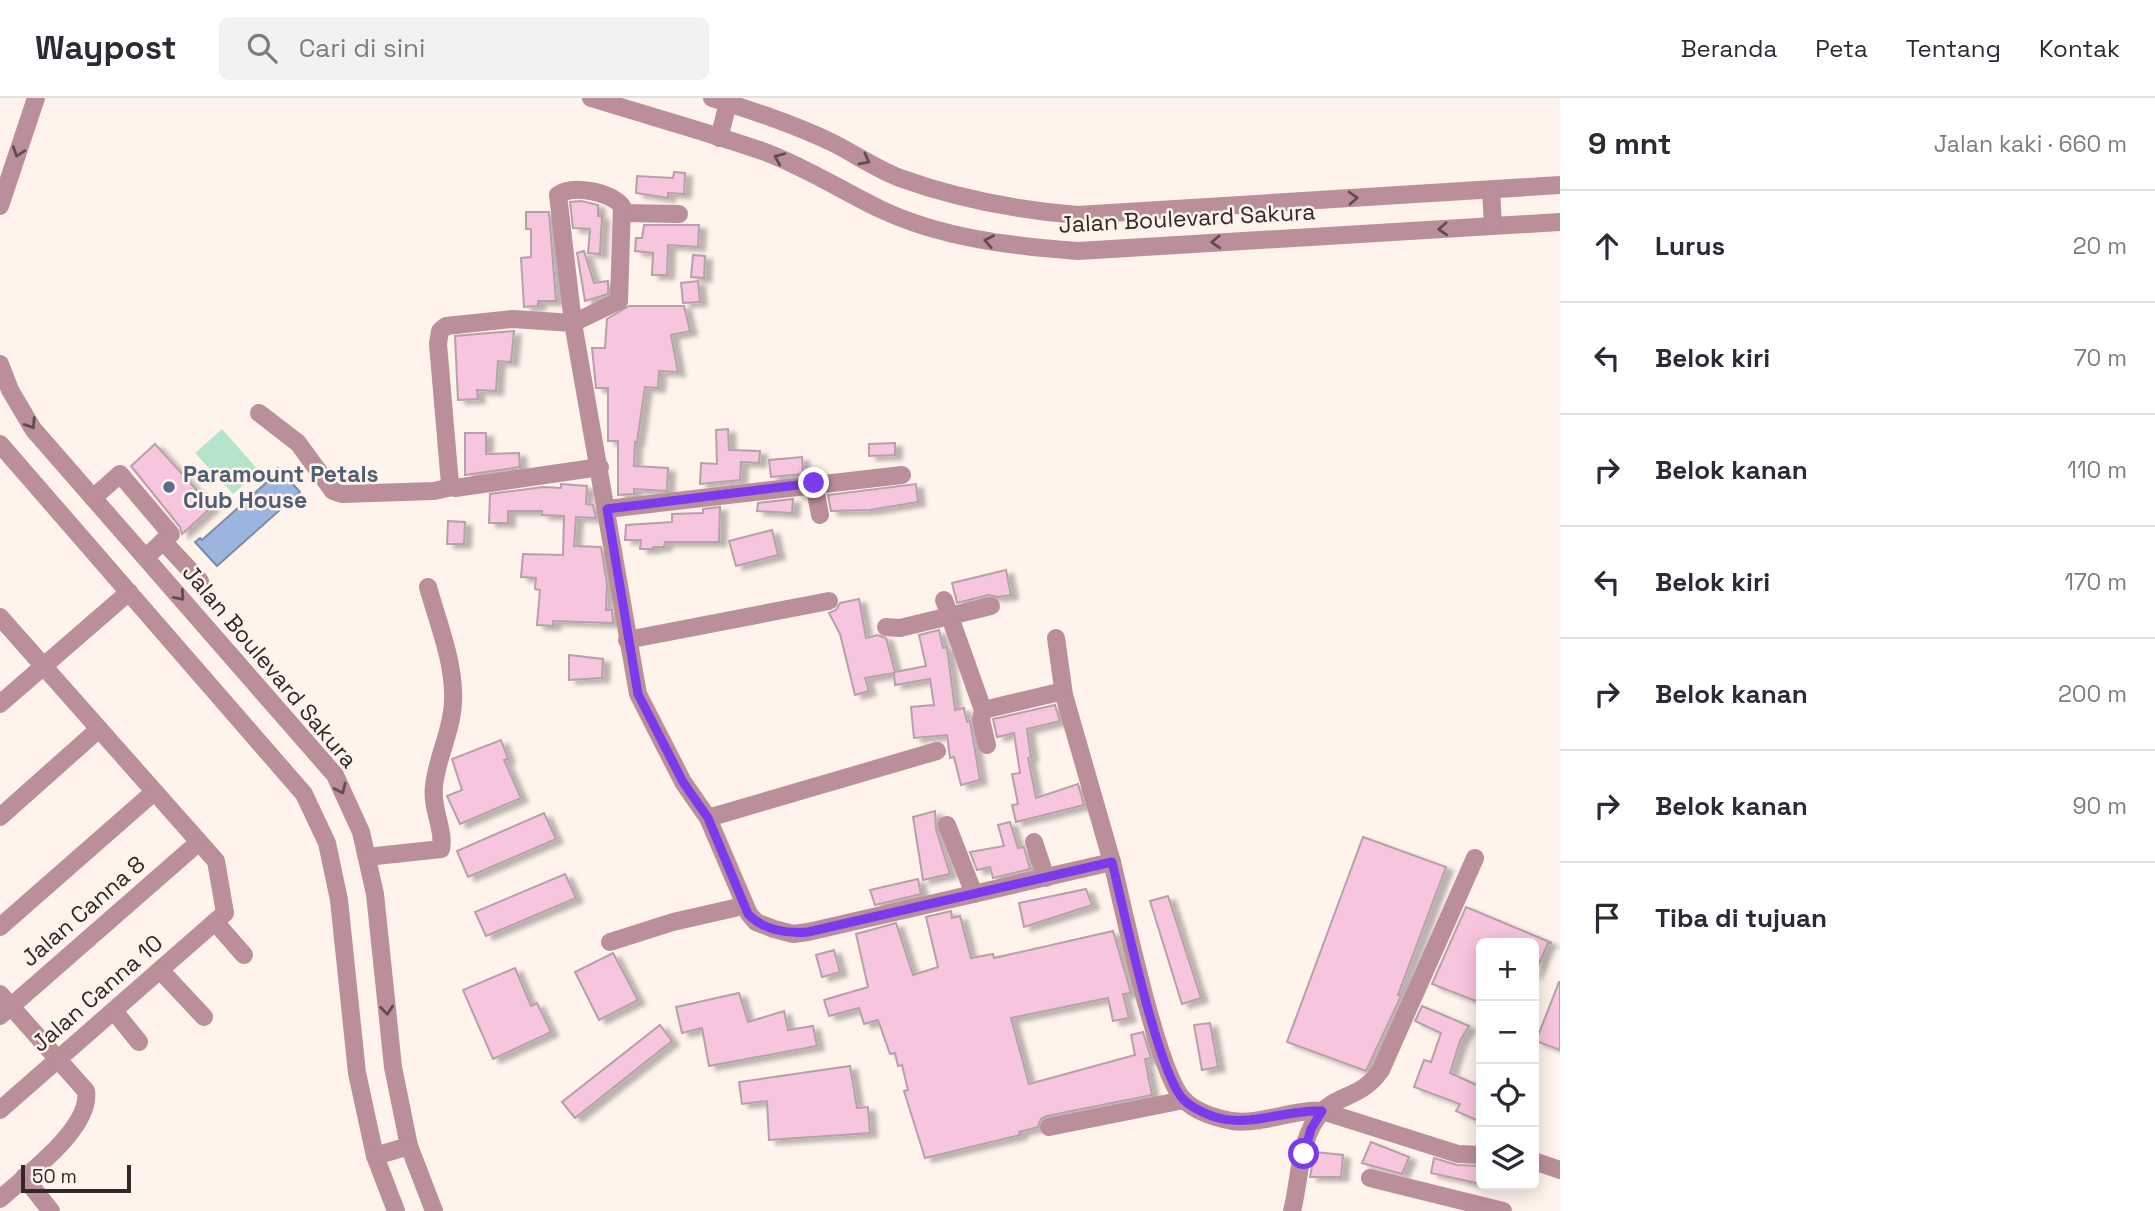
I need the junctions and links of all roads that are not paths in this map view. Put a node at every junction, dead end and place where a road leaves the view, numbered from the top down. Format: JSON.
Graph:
{"nodes":[{"id":1,"x":36,"y":98,"type":"edge"},
{"id":2,"x":591,"y":98,"type":"edge"},
{"id":3,"x":720,"y":101,"type":"edge"},
{"id":4,"x":719,"y":138,"type":"junction"},
{"id":5,"x":1560,"y":186,"type":"edge"},
{"id":6,"x":1492,"y":190,"type":"junction"},
{"id":7,"x":0,"y":206,"type":"edge"},
{"id":8,"x":623,"y":213,"type":"junction"},
{"id":9,"x":679,"y":214,"type":"dead end"},
{"id":10,"x":1560,"y":222,"type":"edge"},
{"id":11,"x":1493,"y":226,"type":"junction"},
{"id":12,"x":573,"y":323,"type":"junction"},
{"id":13,"x":0,"y":364,"type":"edge"},
{"id":14,"x":5,"y":392,"type":"edge"},
{"id":15,"x":259,"y":413,"type":"dead end"},
{"id":16,"x":0,"y":444,"type":"edge"},
{"id":17,"x":600,"y":467,"type":"junction"},
{"id":18,"x":902,"y":475,"type":"dead end"},
{"id":19,"x":814,"y":483,"type":"junction"},
{"id":20,"x":452,"y":486,"type":"junction"},
{"id":21,"x":93,"y":498,"type":"junction"},
{"id":22,"x":607,"y":509,"type":"junction"},
{"id":23,"x":820,"y":515,"type":"dead end"},
{"id":24,"x":163,"y":541,"type":"junction"},
{"id":25,"x":146,"y":557,"type":"junction"},
{"id":26,"x":200,"y":581,"type":"dead end"},
{"id":27,"x":428,"y":587,"type":"dead end"},
{"id":28,"x":129,"y":593,"type":"junction"},
{"id":29,"x":829,"y":601,"type":"dead end"},
{"id":30,"x":991,"y":606,"type":"dead end"},
{"id":31,"x":947,"y":608,"type":"junction"},
{"id":32,"x":0,"y":617,"type":"edge"},
{"id":33,"x":887,"y":627,"type":"dead end"},
{"id":34,"x":1056,"y":638,"type":"dead end"},
{"id":35,"x":628,"y":640,"type":"junction"},
{"id":36,"x":44,"y":666,"type":"junction"},
{"id":37,"x":1064,"y":695,"type":"junction"},
{"id":38,"x":0,"y":704,"type":"edge"},
{"id":39,"x":983,"y":710,"type":"junction"},
{"id":40,"x":99,"y":729,"type":"junction"},
{"id":41,"x":987,"y":745,"type":"dead end"},
{"id":42,"x":937,"y":751,"type":"dead end"},
{"id":43,"x":155,"y":792,"type":"junction"},
{"id":44,"x":0,"y":817,"type":"edge"},
{"id":45,"x":708,"y":818,"type":"junction"},
{"id":46,"x":947,"y":825,"type":"dead end"},
{"id":47,"x":199,"y":842,"type":"junction"},
{"id":48,"x":1034,"y":842,"type":"dead end"},
{"id":49,"x":367,"y":857,"type":"junction"},
{"id":50,"x":1475,"y":858,"type":"dead end"},
{"id":51,"x":1112,"y":862,"type":"junction"},
{"id":52,"x":1046,"y":878,"type":"junction"},
{"id":53,"x":974,"y":894,"type":"junction"},
{"id":54,"x":743,"y":906,"type":"junction"},
{"id":55,"x":220,"y":917,"type":"junction"},
{"id":56,"x":0,"y":927,"type":"edge"},
{"id":57,"x":610,"y":942,"type":"dead end"},
{"id":58,"x":244,"y":955,"type":"dead end"},
{"id":59,"x":160,"y":970,"type":"junction"},
{"id":60,"x":4,"y":1005,"type":"edge"},
{"id":61,"x":114,"y":1011,"type":"junction"},
{"id":62,"x":204,"y":1017,"type":"dead end"},
{"id":63,"x":139,"y":1042,"type":"dead end"},
{"id":64,"x":58,"y":1060,"type":"junction"},
{"id":65,"x":1184,"y":1100,"type":"junction"},
{"id":66,"x":0,"y":1111,"type":"edge"},
{"id":67,"x":1322,"y":1111,"type":"junction"},
{"id":68,"x":1049,"y":1127,"type":"dead end"},
{"id":69,"x":410,"y":1146,"type":"junction"},
{"id":70,"x":1476,"y":1155,"type":"edge"},
{"id":71,"x":375,"y":1156,"type":"junction"},
{"id":72,"x":1539,"y":1163,"type":"edge"},
{"id":73,"x":1560,"y":1170,"type":"edge"},
{"id":74,"x":24,"y":1177,"type":"junction"},
{"id":75,"x":1370,"y":1178,"type":"dead end"},
{"id":76,"x":0,"y":1199,"type":"edge"},
{"id":77,"x":1459,"y":1206,"type":"edge"},
{"id":78,"x":51,"y":1211,"type":"edge"},
{"id":79,"x":396,"y":1211,"type":"edge"},
{"id":80,"x":434,"y":1211,"type":"edge"},
{"id":81,"x":1292,"y":1211,"type":"edge"},
{"id":82,"x":1503,"y":1211,"type":"edge"}],
"edges":[{"from":1,"to":7,"type":"street","one_way":true},
{"from":2,"to":4,"type":"street","name":"Jalan Boulevard Sakura"},
{"from":3,"to":4,"type":"street"},
{"from":3,"to":6,"type":"street","name":"Jalan Boulevard Sakura","one_way":true},
{"from":11,"to":4,"type":"street","name":"Jalan Boulevard Sakura","one_way":true},
{"from":5,"to":6,"type":"street","name":"Jalan Boulevard Sakura"},
{"from":6,"to":11,"type":"street"},
{"from":8,"to":9,"type":"street"},
{"from":8,"to":12,"type":"street"},
{"from":8,"to":12,"type":"street"},
{"from":10,"to":11,"type":"street","name":"Jalan Boulevard Sakura"},
{"from":12,"to":17,"type":"street"},
{"from":12,"to":20,"type":"street"},
{"from":13,"to":14,"type":"street","name":"Jalan Boulevard Sakura"},
{"from":14,"to":21,"type":"street","name":"Jalan Boulevard Sakura","one_way":true},
{"from":15,"to":20,"type":"street"},
{"from":16,"to":28,"type":"street"},
{"from":17,"to":20,"type":"street"},
{"from":17,"to":22,"type":"street"},
{"from":18,"to":19,"type":"street"},
{"from":19,"to":22,"type":"street"},
{"from":19,"to":23,"type":"street"},
{"from":21,"to":24,"type":"street"},
{"from":21,"to":25,"type":"street","name":"Jalan Boulevard Sakura"},
{"from":22,"to":35,"type":"street"},
{"from":24,"to":25,"type":"street"},
{"from":24,"to":26,"type":"street"},
{"from":25,"to":49,"type":"street","name":"Jalan Boulevard Sakura","one_way":true},
{"from":27,"to":49,"type":"street"},
{"from":28,"to":36,"type":"street"},
{"from":28,"to":71,"type":"street"},
{"from":29,"to":35,"type":"street"},
{"from":30,"to":31,"type":"street"},
{"from":31,"to":33,"type":"street"},
{"from":31,"to":39,"type":"street"},
{"from":32,"to":36,"type":"street"},
{"from":34,"to":37,"type":"street"},
{"from":35,"to":45,"type":"street"},
{"from":36,"to":38,"type":"street"},
{"from":36,"to":40,"type":"street"},
{"from":37,"to":39,"type":"street"},
{"from":37,"to":51,"type":"street"},
{"from":39,"to":41,"type":"street"},
{"from":40,"to":43,"type":"street"},
{"from":40,"to":44,"type":"street"},
{"from":42,"to":45,"type":"street"},
{"from":43,"to":47,"type":"street"},
{"from":43,"to":56,"type":"street"},
{"from":45,"to":54,"type":"street"},
{"from":46,"to":53,"type":"street"},
{"from":47,"to":55,"type":"street"},
{"from":47,"to":60,"type":"street","name":"Jalan Canna 8"},
{"from":48,"to":52,"type":"street"},
{"from":49,"to":69,"type":"street","name":"Jalan Boulevard Sakura","one_way":true},
{"from":50,"to":67,"type":"street"},
{"from":51,"to":52,"type":"street"},
{"from":51,"to":65,"type":"street"},
{"from":52,"to":53,"type":"street"},
{"from":53,"to":54,"type":"street"},
{"from":54,"to":57,"type":"street"},
{"from":55,"to":58,"type":"street"},
{"from":55,"to":59,"type":"street","name":"Jalan Canna 10"},
{"from":59,"to":61,"type":"street","name":"Jalan Canna 10"},
{"from":59,"to":62,"type":"street"},
{"from":60,"to":64,"type":"street"},
{"from":61,"to":63,"type":"street"},
{"from":61,"to":64,"type":"street","name":"Jalan Canna 10"},
{"from":64,"to":66,"type":"street","name":"Jalan Canna 10"},
{"from":64,"to":74,"type":"street"},
{"from":65,"to":67,"type":"street"},
{"from":65,"to":68,"type":"street"},
{"from":67,"to":70,"type":"street"},
{"from":67,"to":81,"type":"street"},
{"from":69,"to":71,"type":"street"},
{"from":69,"to":80,"type":"street","name":"Jalan Boulevard Sakura"},
{"from":71,"to":79,"type":"street"},
{"from":72,"to":73,"type":"street"},
{"from":74,"to":76,"type":"street"},
{"from":74,"to":78,"type":"street"},
{"from":75,"to":77,"type":"street"},
{"from":77,"to":82,"type":"street"}]}
